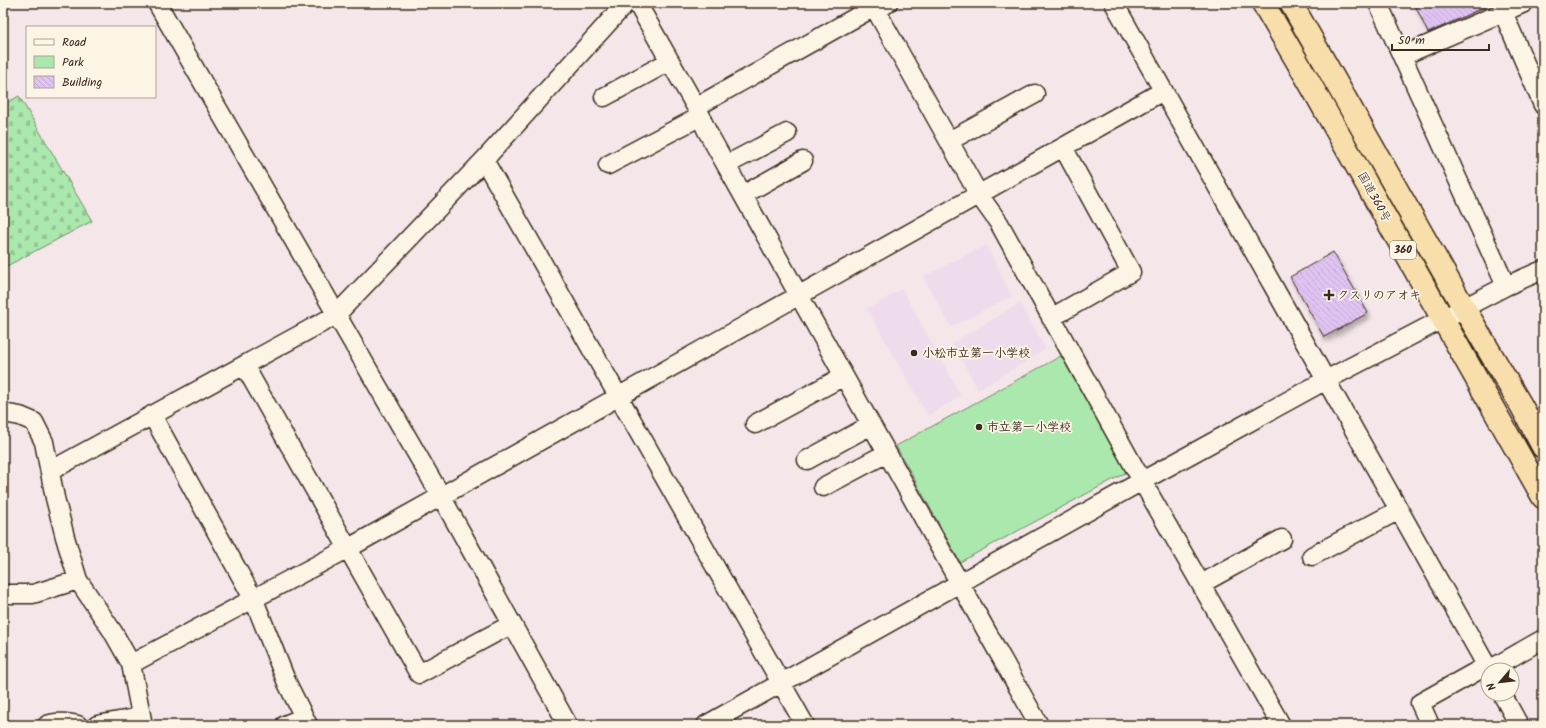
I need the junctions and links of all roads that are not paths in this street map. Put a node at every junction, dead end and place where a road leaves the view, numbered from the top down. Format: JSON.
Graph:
{"nodes":[{"id":1,"x":157,"y":3,"type":"edge"},
{"id":2,"x":626,"y":3,"type":"edge"},
{"id":3,"x":637,"y":3,"type":"edge"},
{"id":4,"x":1114,"y":3,"type":"edge"},
{"id":5,"x":1263,"y":3,"type":"edge"},
{"id":6,"x":1291,"y":3,"type":"edge"},
{"id":7,"x":1378,"y":3,"type":"edge"},
{"id":8,"x":1524,"y":3,"type":"edge"},
{"id":9,"x":879,"y":5,"type":"edge"},
{"id":10,"x":1503,"y":12,"type":"junction"},
{"id":11,"x":1402,"y":56,"type":"junction"},
{"id":12,"x":670,"y":61,"type":"junction"},
{"id":13,"x":1536,"y":71,"type":"edge"},
{"id":14,"x":1162,"y":91,"type":"junction"},
{"id":15,"x":1035,"y":94,"type":"dead end"},
{"id":16,"x":604,"y":97,"type":"dead end"},
{"id":17,"x":1543,"y":105,"type":"edge"},
{"id":18,"x":699,"y":112,"type":"junction"},
{"id":19,"x":787,"y":132,"type":"dead end"},
{"id":20,"x":949,"y":141,"type":"junction"},
{"id":21,"x":1063,"y":147,"type":"junction"},
{"id":22,"x":484,"y":160,"type":"junction"},
{"id":23,"x":803,"y":161,"type":"dead end"},
{"id":24,"x":608,"y":165,"type":"dead end"},
{"id":25,"x":726,"y":165,"type":"junction"},
{"id":26,"x":743,"y":195,"type":"junction"},
{"id":27,"x":979,"y":195,"type":"junction"},
{"id":28,"x":1543,"y":270,"type":"edge"},
{"id":29,"x":1506,"y":286,"type":"junction"},
{"id":30,"x":800,"y":296,"type":"junction"},
{"id":31,"x":1464,"y":308,"type":"junction"},
{"id":32,"x":336,"y":315,"type":"junction"},
{"id":33,"x":1051,"y":318,"type":"junction"},
{"id":34,"x":1442,"y":319,"type":"junction"},
{"id":35,"x":244,"y":365,"type":"junction"},
{"id":36,"x":844,"y":376,"type":"junction"},
{"id":37,"x":1326,"y":380,"type":"junction"},
{"id":38,"x":618,"y":396,"type":"junction"},
{"id":39,"x":3,"y":413,"type":"edge"},
{"id":40,"x":152,"y":415,"type":"junction"},
{"id":41,"x":755,"y":424,"type":"dead end"},
{"id":42,"x":871,"y":425,"type":"junction"},
{"id":43,"x":1543,"y":447,"type":"edge"},
{"id":44,"x":887,"y":453,"type":"junction"},
{"id":45,"x":807,"y":460,"type":"dead end"},
{"id":46,"x":50,"y":471,"type":"junction"},
{"id":47,"x":1142,"y":481,"type":"junction"},
{"id":48,"x":824,"y":487,"type":"dead end"},
{"id":49,"x":441,"y":496,"type":"junction"},
{"id":50,"x":1543,"y":497,"type":"edge"},
{"id":51,"x":1399,"y":510,"type":"junction"},
{"id":52,"x":1282,"y":539,"type":"dead end"},
{"id":53,"x":347,"y":549,"type":"junction"},
{"id":54,"x":1312,"y":556,"type":"dead end"},
{"id":55,"x":78,"y":580,"type":"junction"},
{"id":56,"x":959,"y":584,"type":"junction"},
{"id":57,"x":1200,"y":584,"type":"junction"},
{"id":58,"x":3,"y":594,"type":"edge"},
{"id":59,"x":254,"y":600,"type":"junction"},
{"id":60,"x":512,"y":624,"type":"junction"},
{"id":61,"x":1543,"y":639,"type":"edge"},
{"id":62,"x":1484,"y":662,"type":"edge"},
{"id":63,"x":1501,"y":662,"type":"edge"},
{"id":64,"x":131,"y":664,"type":"junction"},
{"id":65,"x":1480,"y":673,"type":"edge"},
{"id":66,"x":781,"y":682,"type":"junction"},
{"id":67,"x":1506,"y":702,"type":"edge"},
{"id":68,"x":142,"y":721,"type":"edge"},
{"id":69,"x":306,"y":721,"type":"edge"},
{"id":70,"x":47,"y":725,"type":"edge"},
{"id":71,"x":78,"y":725,"type":"edge"},
{"id":72,"x":97,"y":725,"type":"edge"},
{"id":73,"x":285,"y":725,"type":"edge"},
{"id":74,"x":568,"y":725,"type":"edge"},
{"id":75,"x":706,"y":725,"type":"edge"},
{"id":76,"x":805,"y":725,"type":"edge"},
{"id":77,"x":1039,"y":725,"type":"edge"},
{"id":78,"x":1281,"y":725,"type":"edge"},
{"id":79,"x":1430,"y":725,"type":"edge"},
{"id":80,"x":1519,"y":725,"type":"edge"}],
"edges":[{"from":1,"to":32,"type":"street"},
{"from":2,"to":22,"type":"street"},
{"from":3,"to":12,"type":"street"},
{"from":4,"to":14,"type":"street"},
{"from":5,"to":34,"type":"highway","name":"国道360号","number":"360"},
{"from":6,"to":31,"type":"highway","name":"国道360号","number":"360"},
{"from":7,"to":11,"type":"street"},
{"from":8,"to":10,"type":"street"},
{"from":9,"to":18,"type":"street"},
{"from":9,"to":20,"type":"street"},
{"from":10,"to":11,"type":"street"},
{"from":10,"to":13,"type":"street"},
{"from":11,"to":29,"type":"street"},
{"from":12,"to":16,"type":"street"},
{"from":12,"to":18,"type":"street"},
{"from":13,"to":17,"type":"street"},
{"from":14,"to":21,"type":"street"},
{"from":14,"to":37,"type":"street"},
{"from":15,"to":20,"type":"street"},
{"from":18,"to":24,"type":"street"},
{"from":18,"to":25,"type":"street"},
{"from":19,"to":25,"type":"street"},
{"from":20,"to":27,"type":"street"},
{"from":21,"to":27,"type":"street"},
{"from":21,"to":33,"type":"street"},
{"from":22,"to":32,"type":"street"},
{"from":22,"to":38,"type":"street"},
{"from":23,"to":26,"type":"street"},
{"from":25,"to":26,"type":"street"},
{"from":26,"to":30,"type":"street"},
{"from":27,"to":30,"type":"street"},
{"from":27,"to":33,"type":"street"},
{"from":28,"to":29,"type":"street"},
{"from":29,"to":31,"type":"street"},
{"from":30,"to":36,"type":"street"},
{"from":30,"to":38,"type":"street"},
{"from":31,"to":34,"type":"street"},
{"from":31,"to":43,"type":"highway","name":"国道360号","number":"360"},
{"from":32,"to":35,"type":"street"},
{"from":32,"to":49,"type":"street"},
{"from":33,"to":47,"type":"street"},
{"from":34,"to":37,"type":"street"},
{"from":34,"to":50,"type":"highway","name":"国道360号","number":"360"},
{"from":35,"to":40,"type":"street"},
{"from":35,"to":53,"type":"street"},
{"from":36,"to":41,"type":"street"},
{"from":36,"to":42,"type":"street"},
{"from":37,"to":47,"type":"street"},
{"from":37,"to":51,"type":"street"},
{"from":38,"to":49,"type":"street"},
{"from":38,"to":66,"type":"street"},
{"from":39,"to":46,"type":"street"},
{"from":40,"to":46,"type":"street"},
{"from":40,"to":59,"type":"street"},
{"from":42,"to":44,"type":"street"},
{"from":42,"to":45,"type":"street"},
{"from":44,"to":48,"type":"street"},
{"from":44,"to":56,"type":"street"},
{"from":46,"to":55,"type":"street"},
{"from":47,"to":56,"type":"street"},
{"from":47,"to":57,"type":"street"},
{"from":49,"to":53,"type":"street"},
{"from":49,"to":60,"type":"street"},
{"from":51,"to":54,"type":"street"},
{"from":51,"to":62,"type":"street"},
{"from":52,"to":57,"type":"street"},
{"from":53,"to":59,"type":"street"},
{"from":53,"to":60,"type":"street"},
{"from":55,"to":58,"type":"street"},
{"from":55,"to":64,"type":"street"},
{"from":56,"to":66,"type":"street"},
{"from":56,"to":77,"type":"street"},
{"from":57,"to":78,"type":"street"},
{"from":59,"to":64,"type":"street"},
{"from":59,"to":69,"type":"street"},
{"from":60,"to":74,"type":"street"},
{"from":61,"to":63,"type":"street"},
{"from":64,"to":68,"type":"street"},
{"from":65,"to":79,"type":"street"},
{"from":66,"to":75,"type":"street"},
{"from":66,"to":76,"type":"street"},
{"from":67,"to":80,"type":"street"},
{"from":68,"to":72,"type":"street"},
{"from":69,"to":73,"type":"street"},
{"from":70,"to":71,"type":"street"}]}
